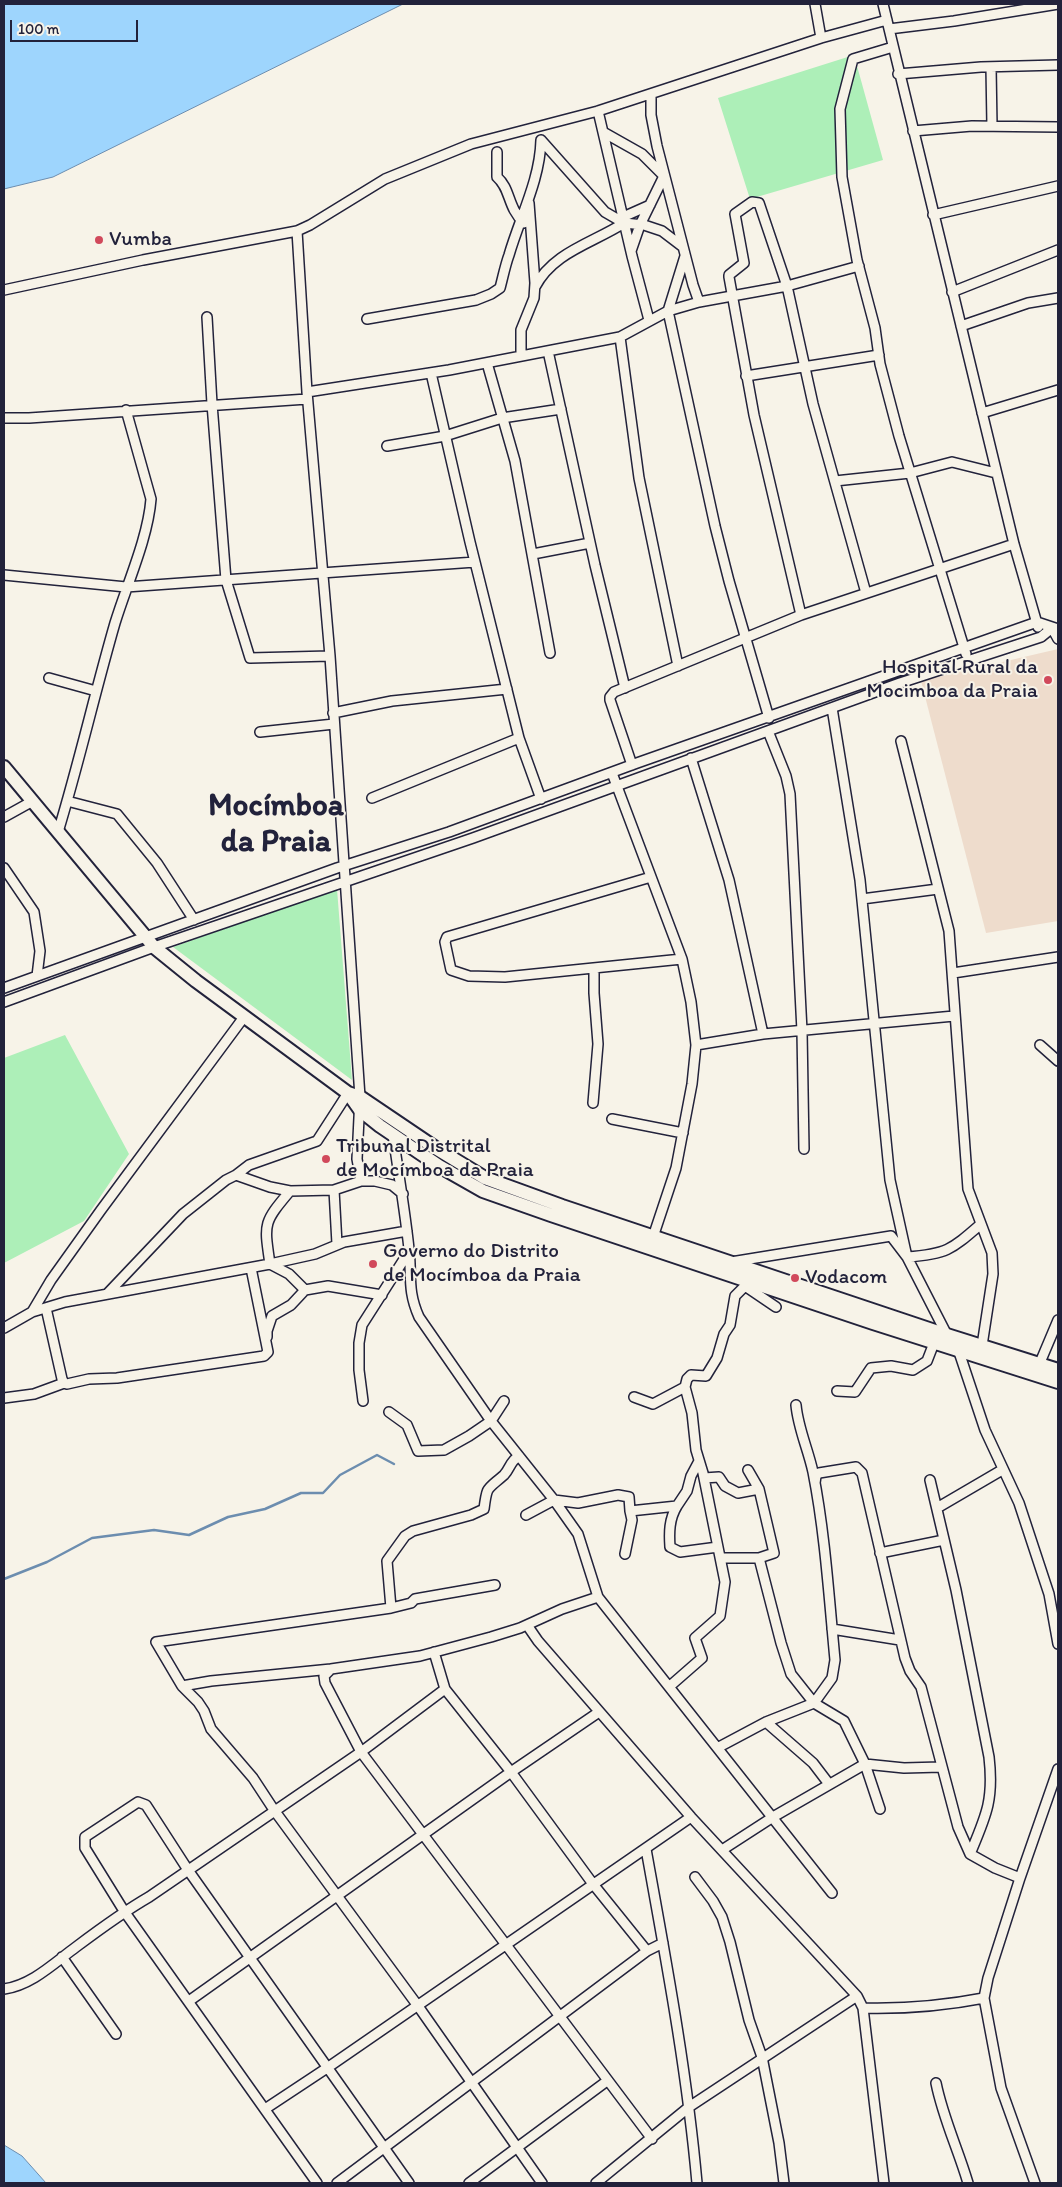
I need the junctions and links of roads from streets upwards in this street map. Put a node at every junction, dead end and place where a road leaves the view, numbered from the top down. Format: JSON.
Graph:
{"nodes":[{"id":1,"x":815,"y":4,"type":"edge"},
{"id":2,"x":882,"y":4,"type":"edge"},
{"id":3,"x":1058,"y":4,"type":"edge"},
{"id":4,"x":888,"y":24,"type":"junction"},
{"id":5,"x":822,"y":38,"type":"junction"},
{"id":6,"x":893,"y":47,"type":"junction"},
{"id":7,"x":1058,"y":65,"type":"edge"},
{"id":8,"x":991,"y":67,"type":"junction"},
{"id":9,"x":898,"y":74,"type":"junction"},
{"id":10,"x":651,"y":94,"type":"junction"},
{"id":11,"x":598,"y":111,"type":"junction"},
{"id":12,"x":992,"y":126,"type":"junction"},
{"id":13,"x":1058,"y":128,"type":"edge"},
{"id":14,"x":912,"y":131,"type":"junction"},
{"id":15,"x":603,"y":132,"type":"junction"},
{"id":16,"x":496,"y":152,"type":"dead end"},
{"id":17,"x":664,"y":176,"type":"junction"},
{"id":18,"x":1058,"y":186,"type":"edge"},
{"id":19,"x":529,"y":200,"type":"junction"},
{"id":20,"x":650,"y":205,"type":"junction"},
{"id":21,"x":933,"y":215,"type":"junction"},
{"id":22,"x":623,"y":220,"type":"junction"},
{"id":23,"x":521,"y":221,"type":"junction"},
{"id":24,"x":640,"y":225,"type":"junction"},
{"id":25,"x":532,"y":229,"type":"junction"},
{"id":26,"x":297,"y":231,"type":"junction"},
{"id":27,"x":1058,"y":250,"type":"edge"},
{"id":28,"x":630,"y":251,"type":"junction"},
{"id":29,"x":684,"y":251,"type":"junction"},
{"id":30,"x":859,"y":266,"type":"junction"},
{"id":31,"x":787,"y":286,"type":"junction"},
{"id":32,"x":535,"y":287,"type":"junction"},
{"id":33,"x":4,"y":290,"type":"edge"},
{"id":34,"x":952,"y":292,"type":"junction"},
{"id":35,"x":732,"y":296,"type":"junction"},
{"id":36,"x":1058,"y":298,"type":"edge"},
{"id":37,"x":699,"y":302,"type":"junction"},
{"id":38,"x":668,"y":311,"type":"junction"},
{"id":39,"x":207,"y":317,"type":"dead end"},
{"id":40,"x":367,"y":319,"type":"dead end"},
{"id":41,"x":649,"y":320,"type":"junction"},
{"id":42,"x":961,"y":326,"type":"junction"},
{"id":43,"x":620,"y":337,"type":"junction"},
{"id":44,"x":548,"y":351,"type":"junction"},
{"id":45,"x":879,"y":355,"type":"junction"},
{"id":46,"x":520,"y":356,"type":"junction"},
{"id":47,"x":487,"y":363,"type":"junction"},
{"id":48,"x":804,"y":368,"type":"junction"},
{"id":49,"x":432,"y":373,"type":"junction"},
{"id":50,"x":746,"y":376,"type":"junction"},
{"id":51,"x":1058,"y":390,"type":"edge"},
{"id":52,"x":307,"y":395,"type":"junction"},
{"id":53,"x":212,"y":404,"type":"junction"},
{"id":54,"x":561,"y":409,"type":"junction"},
{"id":55,"x":126,"y":410,"type":"junction"},
{"id":56,"x":982,"y":413,"type":"junction"},
{"id":57,"x":4,"y":418,"type":"edge"},
{"id":58,"x":502,"y":418,"type":"junction"},
{"id":59,"x":445,"y":436,"type":"junction"},
{"id":60,"x":386,"y":446,"type":"dead end"},
{"id":61,"x":910,"y":473,"type":"junction"},
{"id":62,"x":996,"y":473,"type":"junction"},
{"id":63,"x":835,"y":481,"type":"junction"},
{"id":64,"x":590,"y":542,"type":"junction"},
{"id":65,"x":1014,"y":544,"type":"junction"},
{"id":66,"x":533,"y":554,"type":"junction"},
{"id":67,"x":474,"y":562,"type":"junction"},
{"id":68,"x":941,"y":568,"type":"junction"},
{"id":69,"x":323,"y":574,"type":"junction"},
{"id":70,"x":4,"y":575,"type":"edge"},
{"id":71,"x":226,"y":580,"type":"junction"},
{"id":72,"x":126,"y":587,"type":"junction"},
{"id":73,"x":866,"y":593,"type":"junction"},
{"id":74,"x":801,"y":615,"type":"junction"},
{"id":75,"x":1037,"y":622,"type":"junction"},
{"id":76,"x":1055,"y":629,"type":"edge"},
{"id":77,"x":746,"y":637,"type":"junction"},
{"id":78,"x":1041,"y":637,"type":"junction"},
{"id":79,"x":1058,"y":640,"type":"edge"},
{"id":80,"x":964,"y":649,"type":"junction"},
{"id":81,"x":550,"y":653,"type":"dead end"},
{"id":82,"x":330,"y":656,"type":"junction"},
{"id":83,"x":968,"y":661,"type":"junction"},
{"id":84,"x":678,"y":666,"type":"junction"},
{"id":85,"x":49,"y":678,"type":"dead end"},
{"id":86,"x":625,"y":688,"type":"junction"},
{"id":87,"x":506,"y":690,"type":"junction"},
{"id":88,"x":96,"y":691,"type":"junction"},
{"id":89,"x":832,"y":708,"type":"junction"},
{"id":90,"x":333,"y":713,"type":"junction"},
{"id":91,"x":769,"y":718,"type":"junction"},
{"id":92,"x":334,"y":724,"type":"junction"},
{"id":93,"x":768,"y":731,"type":"junction"},
{"id":94,"x":260,"y":732,"type":"dead end"},
{"id":95,"x":519,"y":738,"type":"junction"},
{"id":96,"x":901,"y":741,"type":"dead end"},
{"id":97,"x":691,"y":758,"type":"junction"},
{"id":98,"x":632,"y":765,"type":"junction"},
{"id":99,"x":4,"y":767,"type":"edge"},
{"id":100,"x":612,"y":773,"type":"junction"},
{"id":101,"x":617,"y":785,"type":"junction"},
{"id":102,"x":372,"y":798,"type":"dead end"},
{"id":103,"x":541,"y":799,"type":"junction"},
{"id":104,"x":31,"y":802,"type":"junction"},
{"id":105,"x":67,"y":802,"type":"junction"},
{"id":106,"x":4,"y":817,"type":"edge"},
{"id":107,"x":468,"y":825,"type":"junction"},
{"id":108,"x":58,"y":832,"type":"junction"},
{"id":109,"x":473,"y":838,"type":"junction"},
{"id":110,"x":344,"y":866,"type":"junction"},
{"id":111,"x":4,"y":868,"type":"edge"},
{"id":112,"x":651,"y":877,"type":"junction"},
{"id":113,"x":346,"y":881,"type":"junction"},
{"id":114,"x":938,"y":889,"type":"junction"},
{"id":115,"x":862,"y":899,"type":"junction"},
{"id":116,"x":194,"y":920,"type":"junction"},
{"id":117,"x":150,"y":942,"type":"junction"},
{"id":118,"x":1058,"y":957,"type":"edge"},
{"id":119,"x":682,"y":959,"type":"junction"},
{"id":120,"x":594,"y":968,"type":"junction"},
{"id":121,"x":48,"y":972,"type":"junction"},
{"id":122,"x":953,"y":973,"type":"junction"},
{"id":123,"x":37,"y":976,"type":"junction"},
{"id":124,"x":53,"y":984,"type":"junction"},
{"id":125,"x":4,"y":988,"type":"edge"},
{"id":126,"x":4,"y":1002,"type":"edge"},
{"id":127,"x":954,"y":1016,"type":"junction"},
{"id":128,"x":244,"y":1017,"type":"junction"},
{"id":129,"x":873,"y":1024,"type":"junction"},
{"id":130,"x":802,"y":1031,"type":"junction"},
{"id":131,"x":763,"y":1034,"type":"junction"},
{"id":132,"x":696,"y":1045,"type":"junction"},
{"id":133,"x":1040,"y":1045,"type":"dead end"},
{"id":134,"x":1058,"y":1061,"type":"edge"},
{"id":135,"x":348,"y":1093,"type":"junction"},
{"id":136,"x":360,"y":1103,"type":"junction"},
{"id":137,"x":593,"y":1103,"type":"dead end"},
{"id":138,"x":612,"y":1119,"type":"dead end"},
{"id":139,"x":393,"y":1134,"type":"junction"},
{"id":140,"x":683,"y":1134,"type":"junction"},
{"id":141,"x":804,"y":1149,"type":"dead end"},
{"id":142,"x":236,"y":1175,"type":"junction"},
{"id":143,"x":361,"y":1181,"type":"junction"},
{"id":144,"x":334,"y":1190,"type":"junction"},
{"id":145,"x":290,"y":1191,"type":"junction"},
{"id":146,"x":403,"y":1194,"type":"junction"},
{"id":147,"x":981,"y":1224,"type":"junction"},
{"id":148,"x":407,"y":1231,"type":"junction"},
{"id":149,"x":652,"y":1242,"type":"junction"},
{"id":150,"x":337,"y":1244,"type":"junction"},
{"id":151,"x":409,"y":1252,"type":"junction"},
{"id":152,"x":907,"y":1257,"type":"junction"},
{"id":153,"x":731,"y":1262,"type":"junction"},
{"id":154,"x":270,"y":1264,"type":"junction"},
{"id":155,"x":251,"y":1268,"type":"junction"},
{"id":156,"x":305,"y":1290,"type":"junction"},
{"id":157,"x":108,"y":1294,"type":"junction"},
{"id":158,"x":382,"y":1295,"type":"junction"},
{"id":159,"x":776,"y":1307,"type":"dead end"},
{"id":160,"x":46,"y":1308,"type":"junction"},
{"id":161,"x":32,"y":1312,"type":"junction"},
{"id":162,"x":1058,"y":1320,"type":"edge"},
{"id":163,"x":4,"y":1328,"type":"edge"},
{"id":164,"x":947,"y":1335,"type":"junction"},
{"id":165,"x":934,"y":1343,"type":"junction"},
{"id":166,"x":960,"y":1346,"type":"junction"},
{"id":167,"x":268,"y":1352,"type":"junction"},
{"id":168,"x":981,"y":1352,"type":"junction"},
{"id":169,"x":1039,"y":1365,"type":"junction"},
{"id":170,"x":1058,"y":1370,"type":"edge"},
{"id":171,"x":1058,"y":1382,"type":"edge"},
{"id":172,"x":64,"y":1383,"type":"junction"},
{"id":173,"x":685,"y":1387,"type":"junction"},
{"id":174,"x":836,"y":1391,"type":"dead end"},
{"id":175,"x":634,"y":1397,"type":"dead end"},
{"id":176,"x":4,"y":1398,"type":"edge"},
{"id":177,"x":363,"y":1401,"type":"dead end"},
{"id":178,"x":504,"y":1401,"type":"dead end"},
{"id":179,"x":796,"y":1405,"type":"dead end"},
{"id":180,"x":389,"y":1412,"type":"dead end"},
{"id":181,"x":491,"y":1421,"type":"junction"},
{"id":182,"x":519,"y":1456,"type":"junction"},
{"id":183,"x":699,"y":1460,"type":"junction"},
{"id":184,"x":748,"y":1470,"type":"dead end"},
{"id":185,"x":1002,"y":1470,"type":"junction"},
{"id":186,"x":704,"y":1478,"type":"junction"},
{"id":187,"x":930,"y":1480,"type":"dead end"},
{"id":188,"x":815,"y":1483,"type":"junction"},
{"id":189,"x":759,"y":1489,"type":"junction"},
{"id":190,"x":554,"y":1500,"type":"junction"},
{"id":191,"x":677,"y":1506,"type":"junction"},
{"id":192,"x":937,"y":1508,"type":"junction"},
{"id":193,"x":630,"y":1511,"type":"junction"},
{"id":194,"x":526,"y":1515,"type":"dead end"},
{"id":195,"x":944,"y":1540,"type":"junction"},
{"id":196,"x":718,"y":1547,"type":"junction"},
{"id":197,"x":880,"y":1552,"type":"junction"},
{"id":198,"x":625,"y":1554,"type":"dead end"},
{"id":199,"x":721,"y":1558,"type":"junction"},
{"id":200,"x":759,"y":1558,"type":"junction"},
{"id":201,"x":495,"y":1585,"type":"dead end"},
{"id":202,"x":1050,"y":1594,"type":"junction"},
{"id":203,"x":598,"y":1597,"type":"junction"},
{"id":204,"x":1058,"y":1602,"type":"edge"},
{"id":205,"x":391,"y":1608,"type":"junction"},
{"id":206,"x":527,"y":1625,"type":"junction"},
{"id":207,"x":832,"y":1629,"type":"junction"},
{"id":208,"x":900,"y":1640,"type":"junction"},
{"id":209,"x":1058,"y":1644,"type":"edge"},
{"id":210,"x":434,"y":1652,"type":"junction"},
{"id":211,"x":331,"y":1669,"type":"junction"},
{"id":212,"x":182,"y":1686,"type":"junction"},
{"id":213,"x":670,"y":1686,"type":"junction"},
{"id":214,"x":445,"y":1689,"type":"junction"},
{"id":215,"x":814,"y":1703,"type":"junction"},
{"id":216,"x":599,"y":1712,"type":"junction"},
{"id":217,"x":766,"y":1722,"type":"junction"},
{"id":218,"x":719,"y":1747,"type":"junction"},
{"id":219,"x":360,"y":1752,"type":"junction"},
{"id":220,"x":865,"y":1764,"type":"junction"},
{"id":221,"x":941,"y":1767,"type":"junction"},
{"id":222,"x":1058,"y":1769,"type":"edge"},
{"id":223,"x":511,"y":1772,"type":"junction"},
{"id":224,"x":830,"y":1784,"type":"junction"},
{"id":225,"x":880,"y":1809,"type":"dead end"},
{"id":226,"x":274,"y":1810,"type":"junction"},
{"id":227,"x":691,"y":1817,"type":"junction"},
{"id":228,"x":773,"y":1817,"type":"junction"},
{"id":229,"x":422,"y":1835,"type":"junction"},
{"id":230,"x":646,"y":1849,"type":"junction"},
{"id":231,"x":722,"y":1850,"type":"junction"},
{"id":232,"x":970,"y":1854,"type":"junction"},
{"id":233,"x":188,"y":1870,"type":"junction"},
{"id":234,"x":695,"y":1876,"type":"dead end"},
{"id":235,"x":1020,"y":1878,"type":"junction"},
{"id":236,"x":593,"y":1884,"type":"junction"},
{"id":237,"x":832,"y":1893,"type":"dead end"},
{"id":238,"x":337,"y":1896,"type":"junction"},
{"id":239,"x":124,"y":1911,"type":"junction"},
{"id":240,"x":663,"y":1943,"type":"junction"},
{"id":241,"x":505,"y":1946,"type":"junction"},
{"id":242,"x":647,"y":1952,"type":"junction"},
{"id":243,"x":62,"y":1957,"type":"junction"},
{"id":244,"x":252,"y":1958,"type":"junction"},
{"id":245,"x":4,"y":1989,"type":"edge"},
{"id":246,"x":857,"y":1996,"type":"junction"},
{"id":247,"x":984,"y":1998,"type":"junction"},
{"id":248,"x":189,"y":2001,"type":"junction"},
{"id":249,"x":418,"y":2006,"type":"junction"},
{"id":250,"x":863,"y":2008,"type":"junction"},
{"id":251,"x":560,"y":2019,"type":"junction"},
{"id":252,"x":116,"y":2034,"type":"dead end"},
{"id":253,"x":762,"y":2057,"type":"junction"},
{"id":254,"x":327,"y":2068,"type":"junction"},
{"id":255,"x":607,"y":2081,"type":"junction"},
{"id":256,"x":470,"y":2083,"type":"junction"},
{"id":257,"x":936,"y":2083,"type":"dead end"},
{"id":258,"x":689,"y":2107,"type":"junction"},
{"id":259,"x":265,"y":2109,"type":"junction"},
{"id":260,"x":652,"y":2139,"type":"junction"},
{"id":261,"x":517,"y":2147,"type":"junction"},
{"id":262,"x":384,"y":2148,"type":"junction"},
{"id":263,"x":317,"y":2183,"type":"edge"},
{"id":264,"x":338,"y":2183,"type":"edge"},
{"id":265,"x":409,"y":2183,"type":"edge"},
{"id":266,"x":469,"y":2183,"type":"edge"},
{"id":267,"x":542,"y":2183,"type":"edge"},
{"id":268,"x":596,"y":2183,"type":"edge"},
{"id":269,"x":698,"y":2183,"type":"edge"},
{"id":270,"x":784,"y":2183,"type":"edge"},
{"id":271,"x":884,"y":2183,"type":"edge"},
{"id":272,"x":968,"y":2183,"type":"edge"},
{"id":273,"x":1035,"y":2183,"type":"edge"}],
"edges":[{"from":1,"to":5,"type":"street"},
{"from":2,"to":4,"type":"street"},
{"from":3,"to":4,"type":"street"},
{"from":4,"to":5,"type":"street"},
{"from":4,"to":6,"type":"street"},
{"from":5,"to":10,"type":"street"},
{"from":6,"to":9,"type":"street"},
{"from":6,"to":30,"type":"street"},
{"from":7,"to":8,"type":"street"},
{"from":8,"to":9,"type":"street"},
{"from":8,"to":12,"type":"street"},
{"from":9,"to":14,"type":"street"},
{"from":10,"to":11,"type":"street"},
{"from":10,"to":17,"type":"street"},
{"from":11,"to":15,"type":"street"},
{"from":11,"to":26,"type":"street"},
{"from":12,"to":13,"type":"street"},
{"from":12,"to":14,"type":"street"},
{"from":14,"to":21,"type":"street"},
{"from":15,"to":17,"type":"street"},
{"from":15,"to":22,"type":"street"},
{"from":16,"to":23,"type":"street"},
{"from":17,"to":20,"type":"street"},
{"from":17,"to":29,"type":"street"},
{"from":18,"to":21,"type":"street"},
{"from":19,"to":22,"type":"street"},
{"from":19,"to":23,"type":"street"},
{"from":19,"to":25,"type":"street"},
{"from":20,"to":22,"type":"street"},
{"from":20,"to":24,"type":"street"},
{"from":21,"to":34,"type":"street"},
{"from":22,"to":24,"type":"street"},
{"from":22,"to":28,"type":"street"},
{"from":22,"to":32,"type":"street"},
{"from":23,"to":25,"type":"street"},
{"from":23,"to":40,"type":"street"},
{"from":24,"to":28,"type":"street"},
{"from":24,"to":29,"type":"street"},
{"from":25,"to":32,"type":"street"},
{"from":26,"to":33,"type":"street"},
{"from":26,"to":52,"type":"street"},
{"from":27,"to":34,"type":"street"},
{"from":28,"to":41,"type":"street"},
{"from":29,"to":37,"type":"street"},
{"from":29,"to":38,"type":"street"},
{"from":30,"to":31,"type":"street"},
{"from":30,"to":45,"type":"street"},
{"from":31,"to":35,"type":"street"},
{"from":31,"to":35,"type":"street"},
{"from":31,"to":48,"type":"street"},
{"from":32,"to":46,"type":"street"},
{"from":34,"to":42,"type":"street"},
{"from":35,"to":37,"type":"street"},
{"from":35,"to":50,"type":"street"},
{"from":36,"to":42,"type":"street"},
{"from":37,"to":38,"type":"street"},
{"from":38,"to":41,"type":"street"},
{"from":38,"to":77,"type":"street"},
{"from":39,"to":53,"type":"street"},
{"from":41,"to":43,"type":"street"},
{"from":42,"to":56,"type":"street"},
{"from":43,"to":44,"type":"street"},
{"from":43,"to":84,"type":"street"},
{"from":44,"to":46,"type":"street"},
{"from":44,"to":54,"type":"street"},
{"from":45,"to":48,"type":"street"},
{"from":45,"to":61,"type":"street"},
{"from":46,"to":47,"type":"street"},
{"from":47,"to":49,"type":"street"},
{"from":47,"to":58,"type":"street"},
{"from":48,"to":50,"type":"street"},
{"from":48,"to":63,"type":"street"},
{"from":49,"to":52,"type":"street"},
{"from":49,"to":59,"type":"street"},
{"from":50,"to":74,"type":"street"},
{"from":51,"to":56,"type":"street"},
{"from":52,"to":53,"type":"street"},
{"from":52,"to":69,"type":"street"},
{"from":53,"to":55,"type":"street"},
{"from":53,"to":71,"type":"street"},
{"from":54,"to":58,"type":"street"},
{"from":54,"to":64,"type":"street"},
{"from":55,"to":57,"type":"street"},
{"from":55,"to":72,"type":"street"},
{"from":56,"to":62,"type":"street"},
{"from":58,"to":59,"type":"street"},
{"from":58,"to":66,"type":"street"},
{"from":59,"to":60,"type":"street"},
{"from":59,"to":67,"type":"street"},
{"from":61,"to":62,"type":"street"},
{"from":61,"to":63,"type":"street"},
{"from":61,"to":68,"type":"street"},
{"from":62,"to":65,"type":"street"},
{"from":63,"to":73,"type":"street"},
{"from":64,"to":66,"type":"street"},
{"from":64,"to":86,"type":"street"},
{"from":65,"to":68,"type":"street"},
{"from":65,"to":75,"type":"street"},
{"from":66,"to":81,"type":"street"},
{"from":67,"to":69,"type":"street"},
{"from":67,"to":87,"type":"street"},
{"from":68,"to":73,"type":"street"},
{"from":68,"to":80,"type":"street"},
{"from":69,"to":71,"type":"street"},
{"from":69,"to":82,"type":"street"},
{"from":70,"to":72,"type":"street"},
{"from":71,"to":72,"type":"street"},
{"from":71,"to":82,"type":"street"},
{"from":72,"to":88,"type":"street"},
{"from":73,"to":74,"type":"street"},
{"from":74,"to":77,"type":"street"},
{"from":75,"to":76,"type":"street"},
{"from":75,"to":78,"type":"street"},
{"from":75,"to":80,"type":"street"},
{"from":76,"to":78,"type":"street"},
{"from":76,"to":79,"type":"street"},
{"from":77,"to":84,"type":"street"},
{"from":77,"to":91,"type":"street"},
{"from":78,"to":83,"type":"street"},
{"from":80,"to":83,"type":"street"},
{"from":80,"to":91,"type":"street"},
{"from":82,"to":90,"type":"street"},
{"from":83,"to":89,"type":"street"},
{"from":84,"to":86,"type":"street"},
{"from":85,"to":88,"type":"street"},
{"from":86,"to":98,"type":"street"},
{"from":87,"to":90,"type":"street"},
{"from":87,"to":95,"type":"street"},
{"from":88,"to":105,"type":"street"},
{"from":89,"to":93,"type":"street"},
{"from":89,"to":115,"type":"street"},
{"from":90,"to":92,"type":"street"},
{"from":91,"to":98,"type":"street"},
{"from":92,"to":94,"type":"street"},
{"from":92,"to":110,"type":"street"},
{"from":93,"to":97,"type":"street"},
{"from":93,"to":130,"type":"street"},
{"from":95,"to":102,"type":"street"},
{"from":95,"to":103,"type":"street"},
{"from":96,"to":114,"type":"street"},
{"from":97,"to":101,"type":"street"},
{"from":97,"to":131,"type":"street"},
{"from":98,"to":100,"type":"street"},
{"from":99,"to":104,"type":"street"},
{"from":100,"to":101,"type":"street"},
{"from":100,"to":103,"type":"street"},
{"from":101,"to":109,"type":"street"},
{"from":101,"to":112,"type":"street"},
{"from":103,"to":107,"type":"street"},
{"from":104,"to":106,"type":"street"},
{"from":104,"to":108,"type":"street"},
{"from":105,"to":108,"type":"street"},
{"from":105,"to":116,"type":"street"},
{"from":107,"to":109,"type":"street"},
{"from":107,"to":110,"type":"street"},
{"from":108,"to":117,"type":"street"},
{"from":109,"to":113,"type":"street"},
{"from":110,"to":113,"type":"street"},
{"from":110,"to":116,"type":"street"},
{"from":111,"to":123,"type":"street"},
{"from":112,"to":119,"type":"street"},
{"from":112,"to":120,"type":"street"},
{"from":113,"to":117,"type":"street"},
{"from":113,"to":136,"type":"street"},
{"from":114,"to":115,"type":"street"},
{"from":114,"to":122,"type":"street"},
{"from":115,"to":129,"type":"street"},
{"from":116,"to":117,"type":"street"},
{"from":117,"to":121,"type":"street"},
{"from":117,"to":124,"type":"street"},
{"from":117,"to":128,"type":"street"},
{"from":118,"to":122,"type":"street"},
{"from":119,"to":120,"type":"street"},
{"from":119,"to":132,"type":"street"},
{"from":120,"to":137,"type":"street"},
{"from":121,"to":123,"type":"street"},
{"from":121,"to":124,"type":"street"},
{"from":122,"to":127,"type":"street"},
{"from":123,"to":125,"type":"street"},
{"from":124,"to":126,"type":"street"},
{"from":127,"to":129,"type":"street"},
{"from":127,"to":147,"type":"street"},
{"from":128,"to":135,"type":"street"},
{"from":128,"to":161,"type":"street"},
{"from":129,"to":130,"type":"street"},
{"from":129,"to":152,"type":"street"},
{"from":130,"to":131,"type":"street"},
{"from":130,"to":141,"type":"street"},
{"from":131,"to":132,"type":"street"},
{"from":132,"to":140,"type":"street"},
{"from":133,"to":134,"type":"street"},
{"from":135,"to":136,"type":"street"},
{"from":135,"to":142,"type":"street"},
{"from":136,"to":139,"type":"street"},
{"from":136,"to":143,"type":"street"},
{"from":136,"to":149,"type":"street"},
{"from":138,"to":140,"type":"street"},
{"from":139,"to":146,"type":"street"},
{"from":139,"to":149,"type":"street"},
{"from":140,"to":149,"type":"street"},
{"from":142,"to":145,"type":"street"},
{"from":142,"to":157,"type":"street"},
{"from":143,"to":144,"type":"street"},
{"from":143,"to":146,"type":"street"},
{"from":144,"to":145,"type":"street"},
{"from":144,"to":150,"type":"street"},
{"from":145,"to":154,"type":"street"},
{"from":146,"to":148,"type":"street"},
{"from":147,"to":152,"type":"street"},
{"from":147,"to":168,"type":"street"},
{"from":148,"to":150,"type":"street"},
{"from":148,"to":151,"type":"street"},
{"from":149,"to":153,"type":"street"},
{"from":149,"to":165,"type":"street"},
{"from":150,"to":154,"type":"street"},
{"from":151,"to":158,"type":"street"},
{"from":151,"to":181,"type":"street"},
{"from":152,"to":153,"type":"street"},
{"from":152,"to":164,"type":"street"},
{"from":153,"to":164,"type":"street"},
{"from":154,"to":155,"type":"street"},
{"from":154,"to":156,"type":"street"},
{"from":155,"to":157,"type":"street"},
{"from":155,"to":167,"type":"street"},
{"from":156,"to":158,"type":"street"},
{"from":156,"to":167,"type":"street"},
{"from":157,"to":160,"type":"street"},
{"from":158,"to":177,"type":"street"},
{"from":159,"to":173,"type":"street"},
{"from":160,"to":161,"type":"street"},
{"from":160,"to":172,"type":"street"},
{"from":161,"to":163,"type":"street"},
{"from":162,"to":169,"type":"street"},
{"from":164,"to":166,"type":"street"},
{"from":165,"to":166,"type":"street"},
{"from":165,"to":174,"type":"street"},
{"from":166,"to":168,"type":"street"},
{"from":166,"to":185,"type":"street"},
{"from":167,"to":172,"type":"street"},
{"from":168,"to":169,"type":"street"},
{"from":168,"to":171,"type":"street"},
{"from":169,"to":170,"type":"street"},
{"from":172,"to":176,"type":"street"},
{"from":173,"to":175,"type":"street"},
{"from":173,"to":183,"type":"street"},
{"from":178,"to":181,"type":"street"},
{"from":179,"to":188,"type":"street"},
{"from":180,"to":181,"type":"street"},
{"from":181,"to":182,"type":"street"},
{"from":182,"to":190,"type":"street"},
{"from":182,"to":205,"type":"street"},
{"from":183,"to":186,"type":"street"},
{"from":183,"to":191,"type":"street"},
{"from":184,"to":189,"type":"street"},
{"from":185,"to":192,"type":"street"},
{"from":185,"to":202,"type":"street"},
{"from":186,"to":189,"type":"street"},
{"from":186,"to":196,"type":"street"},
{"from":187,"to":192,"type":"street"},
{"from":188,"to":197,"type":"street"},
{"from":188,"to":207,"type":"street"},
{"from":189,"to":200,"type":"street"},
{"from":190,"to":193,"type":"street"},
{"from":190,"to":194,"type":"street"},
{"from":190,"to":203,"type":"street"},
{"from":191,"to":193,"type":"street"},
{"from":191,"to":196,"type":"street"},
{"from":192,"to":195,"type":"street"},
{"from":193,"to":198,"type":"street"},
{"from":195,"to":197,"type":"street"},
{"from":195,"to":232,"type":"street"},
{"from":196,"to":199,"type":"street"},
{"from":197,"to":208,"type":"street"},
{"from":199,"to":200,"type":"street"},
{"from":199,"to":213,"type":"street"},
{"from":200,"to":215,"type":"street"},
{"from":201,"to":205,"type":"street"},
{"from":202,"to":204,"type":"street"},
{"from":202,"to":209,"type":"street"},
{"from":203,"to":206,"type":"street"},
{"from":203,"to":213,"type":"street"},
{"from":205,"to":212,"type":"street"},
{"from":206,"to":210,"type":"street"},
{"from":206,"to":216,"type":"street"},
{"from":207,"to":208,"type":"street"},
{"from":207,"to":215,"type":"street"},
{"from":208,"to":221,"type":"street"},
{"from":210,"to":211,"type":"street"},
{"from":210,"to":214,"type":"street"},
{"from":211,"to":212,"type":"street"},
{"from":211,"to":219,"type":"street"},
{"from":212,"to":226,"type":"street"},
{"from":213,"to":218,"type":"street"},
{"from":214,"to":219,"type":"street"},
{"from":214,"to":223,"type":"street"},
{"from":215,"to":217,"type":"street"},
{"from":215,"to":220,"type":"street"},
{"from":216,"to":223,"type":"street"},
{"from":216,"to":227,"type":"street"},
{"from":217,"to":218,"type":"street"},
{"from":217,"to":224,"type":"street"},
{"from":218,"to":228,"type":"street"},
{"from":219,"to":226,"type":"street"},
{"from":219,"to":229,"type":"street"},
{"from":220,"to":221,"type":"street"},
{"from":220,"to":224,"type":"street"},
{"from":220,"to":225,"type":"street"},
{"from":221,"to":232,"type":"street"},
{"from":222,"to":235,"type":"street"},
{"from":223,"to":229,"type":"street"},
{"from":223,"to":236,"type":"street"},
{"from":224,"to":228,"type":"street"},
{"from":226,"to":233,"type":"street"},
{"from":226,"to":238,"type":"street"},
{"from":227,"to":230,"type":"street"},
{"from":227,"to":231,"type":"street"},
{"from":228,"to":231,"type":"street"},
{"from":228,"to":237,"type":"street"},
{"from":229,"to":238,"type":"street"},
{"from":229,"to":241,"type":"street"},
{"from":230,"to":236,"type":"street"},
{"from":230,"to":240,"type":"street"},
{"from":231,"to":246,"type":"street"},
{"from":232,"to":235,"type":"street"},
{"from":233,"to":239,"type":"street"},
{"from":233,"to":239,"type":"street"},
{"from":233,"to":244,"type":"street"},
{"from":234,"to":253,"type":"street"},
{"from":235,"to":247,"type":"street"},
{"from":236,"to":241,"type":"street"},
{"from":236,"to":242,"type":"street"},
{"from":238,"to":244,"type":"street"},
{"from":238,"to":249,"type":"street"},
{"from":239,"to":243,"type":"street"},
{"from":239,"to":248,"type":"street"},
{"from":240,"to":242,"type":"street"},
{"from":240,"to":258,"type":"street"},
{"from":241,"to":249,"type":"street"},
{"from":241,"to":251,"type":"street"},
{"from":242,"to":251,"type":"street"},
{"from":243,"to":245,"type":"street"},
{"from":243,"to":252,"type":"street"},
{"from":244,"to":248,"type":"street"},
{"from":244,"to":254,"type":"street"},
{"from":246,"to":250,"type":"street"},
{"from":246,"to":253,"type":"street"},
{"from":247,"to":250,"type":"street"},
{"from":247,"to":273,"type":"street"},
{"from":248,"to":259,"type":"street"},
{"from":249,"to":254,"type":"street"},
{"from":249,"to":256,"type":"street"},
{"from":250,"to":271,"type":"street"},
{"from":251,"to":255,"type":"street"},
{"from":251,"to":256,"type":"street"},
{"from":253,"to":258,"type":"street"},
{"from":253,"to":270,"type":"street"},
{"from":254,"to":259,"type":"street"},
{"from":254,"to":262,"type":"street"},
{"from":255,"to":260,"type":"street"},
{"from":255,"to":261,"type":"street"},
{"from":256,"to":261,"type":"street"},
{"from":256,"to":262,"type":"street"},
{"from":257,"to":272,"type":"street"},
{"from":258,"to":260,"type":"street"},
{"from":258,"to":269,"type":"street"},
{"from":259,"to":263,"type":"street"},
{"from":260,"to":268,"type":"street"},
{"from":261,"to":266,"type":"street"},
{"from":261,"to":267,"type":"street"},
{"from":262,"to":264,"type":"street"},
{"from":262,"to":265,"type":"street"}]}
